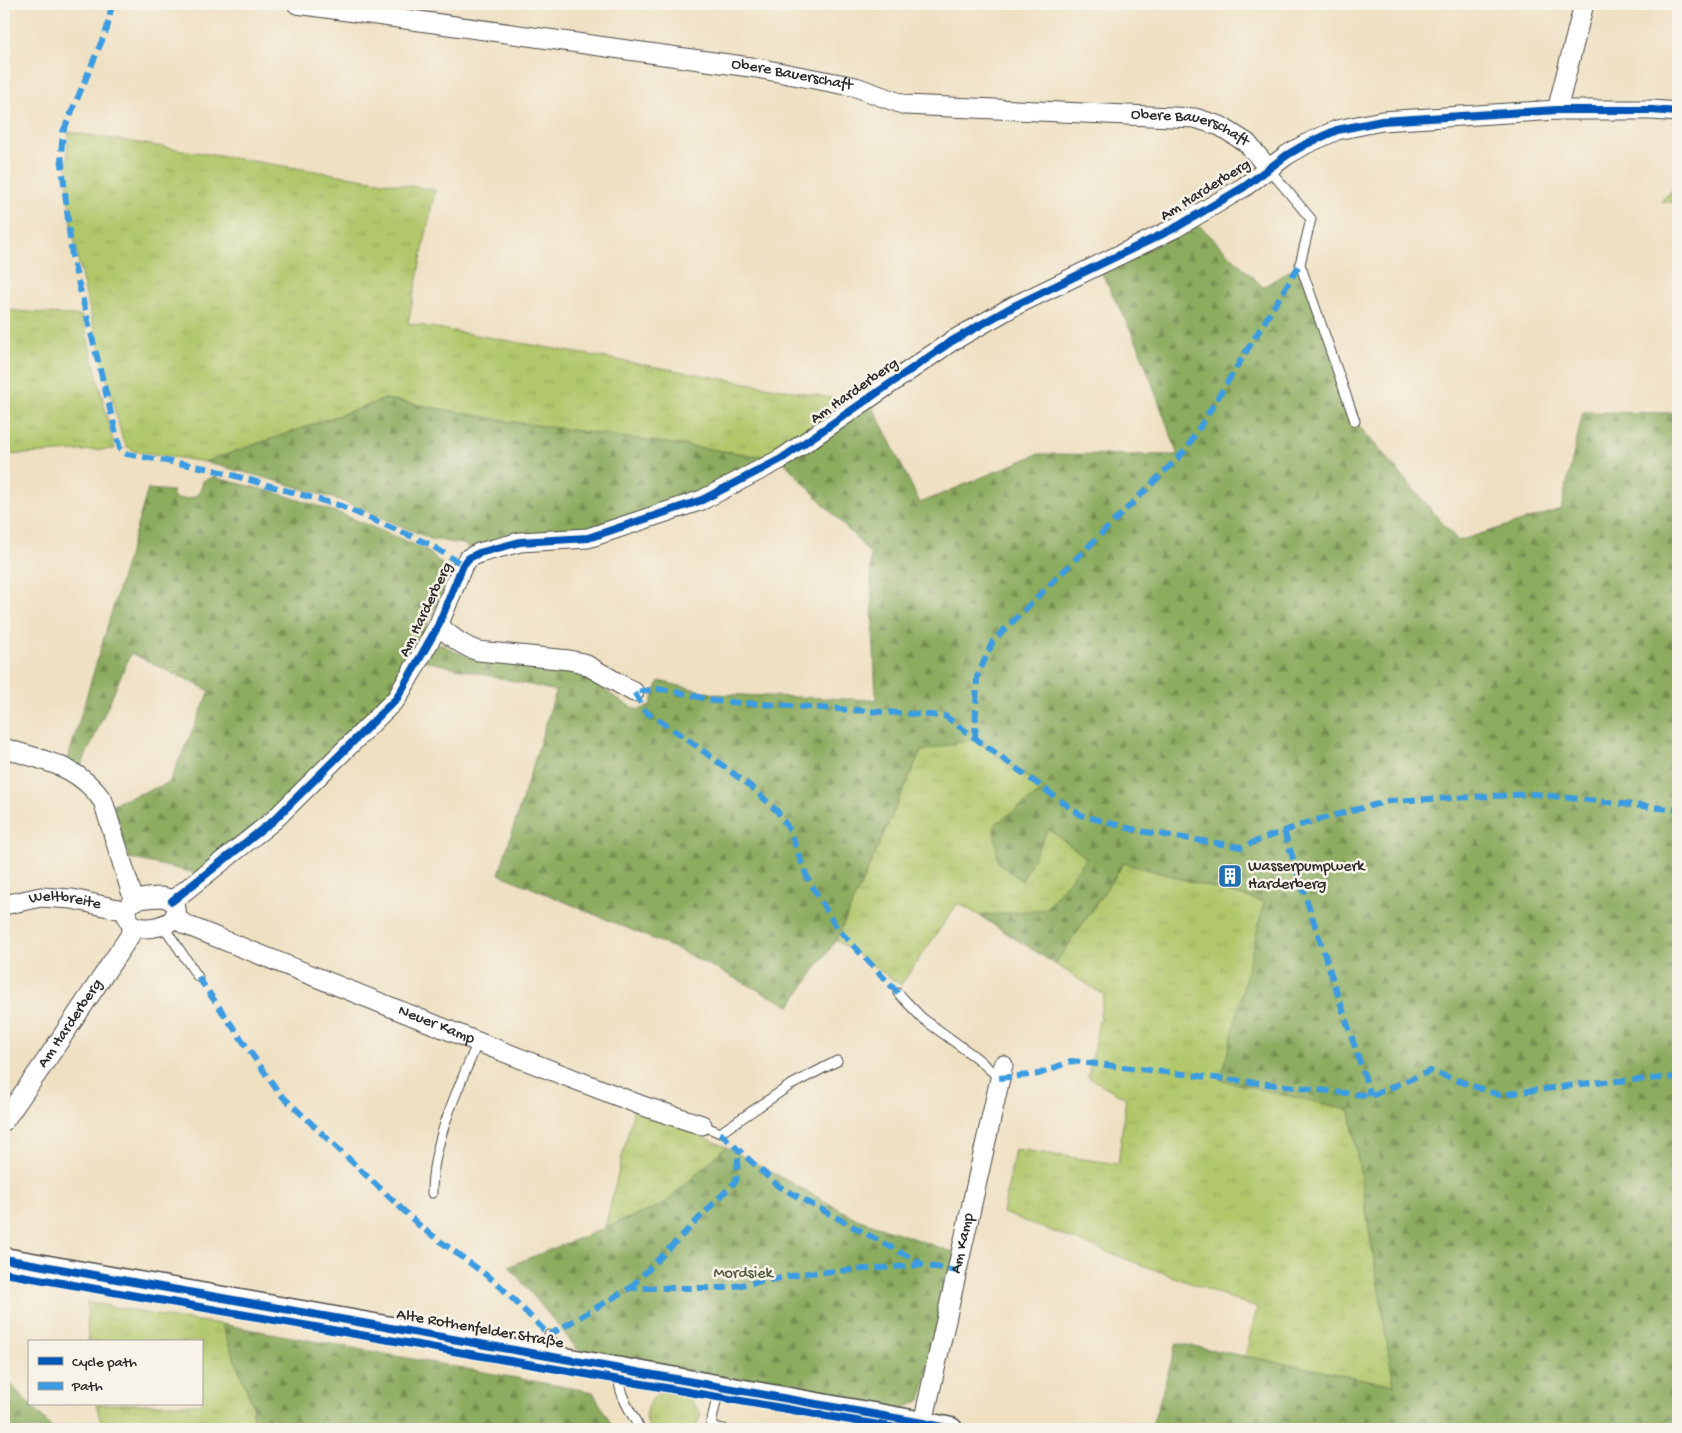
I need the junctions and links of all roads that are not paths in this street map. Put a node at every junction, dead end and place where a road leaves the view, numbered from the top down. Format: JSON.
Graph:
{"nodes":[{"id":1,"x":297,"y":4,"type":"edge"},
{"id":2,"x":1584,"y":4,"type":"edge"},
{"id":3,"x":1557,"y":110,"type":"junction"},
{"id":4,"x":1678,"y":112,"type":"edge"},
{"id":5,"x":1268,"y":168,"type":"junction"},
{"id":6,"x":1355,"y":421,"type":"dead end"},
{"id":7,"x":438,"y":626,"type":"junction"},
{"id":8,"x":634,"y":692,"type":"dead end"},
{"id":9,"x":4,"y":748,"type":"edge"},
{"id":10,"x":4,"y":905,"type":"edge"},
{"id":11,"x":132,"y":913,"type":"junction"},
{"id":12,"x":170,"y":914,"type":"junction"},
{"id":13,"x":198,"y":977,"type":"dead end"},
{"id":14,"x":898,"y":993,"type":"dead end"},
{"id":15,"x":478,"y":1042,"type":"junction"},
{"id":16,"x":837,"y":1062,"type":"dead end"},
{"id":17,"x":1001,"y":1072,"type":"joint"},
{"id":18,"x":4,"y":1121,"type":"edge"},
{"id":19,"x":702,"y":1125,"type":"joint"},
{"id":20,"x":432,"y":1193,"type":"dead end"},
{"id":21,"x":4,"y":1259,"type":"edge"},
{"id":22,"x":549,"y":1335,"type":"dead end"},
{"id":23,"x":558,"y":1358,"type":"junction"},
{"id":24,"x":619,"y":1368,"type":"junction"},
{"id":25,"x":719,"y":1386,"type":"junction"},
{"id":26,"x":923,"y":1423,"type":"junction"},
{"id":27,"x":710,"y":1428,"type":"edge"},
{"id":28,"x":640,"y":1429,"type":"edge"},
{"id":29,"x":724,"y":1429,"type":"edge"},
{"id":30,"x":950,"y":1429,"type":"edge"}],
"edges":[{"from":1,"to":5,"type":"street","name":"Obere Bauerschaft"},
{"from":2,"to":3,"type":"street"},
{"from":3,"to":4,"type":"street","name":"Am Harderberg"},
{"from":3,"to":5,"type":"street","name":"Am Harderberg"},
{"from":5,"to":6,"type":"lane"},
{"from":5,"to":7,"type":"street","name":"Am Harderberg"},
{"from":7,"to":8,"type":"street"},
{"from":7,"to":12,"type":"street","name":"Am Harderberg"},
{"from":9,"to":11,"type":"street"},
{"from":10,"to":11,"type":"street","name":"Weltbreite"},
{"from":11,"to":12,"type":"street"},
{"from":11,"to":12,"type":"street"},
{"from":11,"to":18,"type":"street","name":"Am Harderberg"},
{"from":12,"to":13,"type":"lane"},
{"from":12,"to":15,"type":"street","name":"Neuer Kamp"},
{"from":14,"to":17,"type":"lane"},
{"from":15,"to":19,"type":"street","name":"Neuer Kamp"},
{"from":15,"to":20,"type":"lane"},
{"from":16,"to":19,"type":"lane"},
{"from":17,"to":26,"type":"street","name":"Am Kamp"},
{"from":21,"to":23,"type":"street","name":"Alte Rothenfelder Straße"},
{"from":22,"to":23,"type":"lane"},
{"from":23,"to":24,"type":"street","name":"Alte Rothenfelder Straße"},
{"from":24,"to":25,"type":"street","name":"Alte Rothenfelder Straße"},
{"from":24,"to":28,"type":"lane"},
{"from":25,"to":26,"type":"street","name":"Alte Rothenfelder Straße"},
{"from":25,"to":27,"type":"lane"},
{"from":26,"to":30,"type":"street","name":"Alte Rothenfelder Straße"},
{"from":27,"to":29,"type":"lane"}]}
